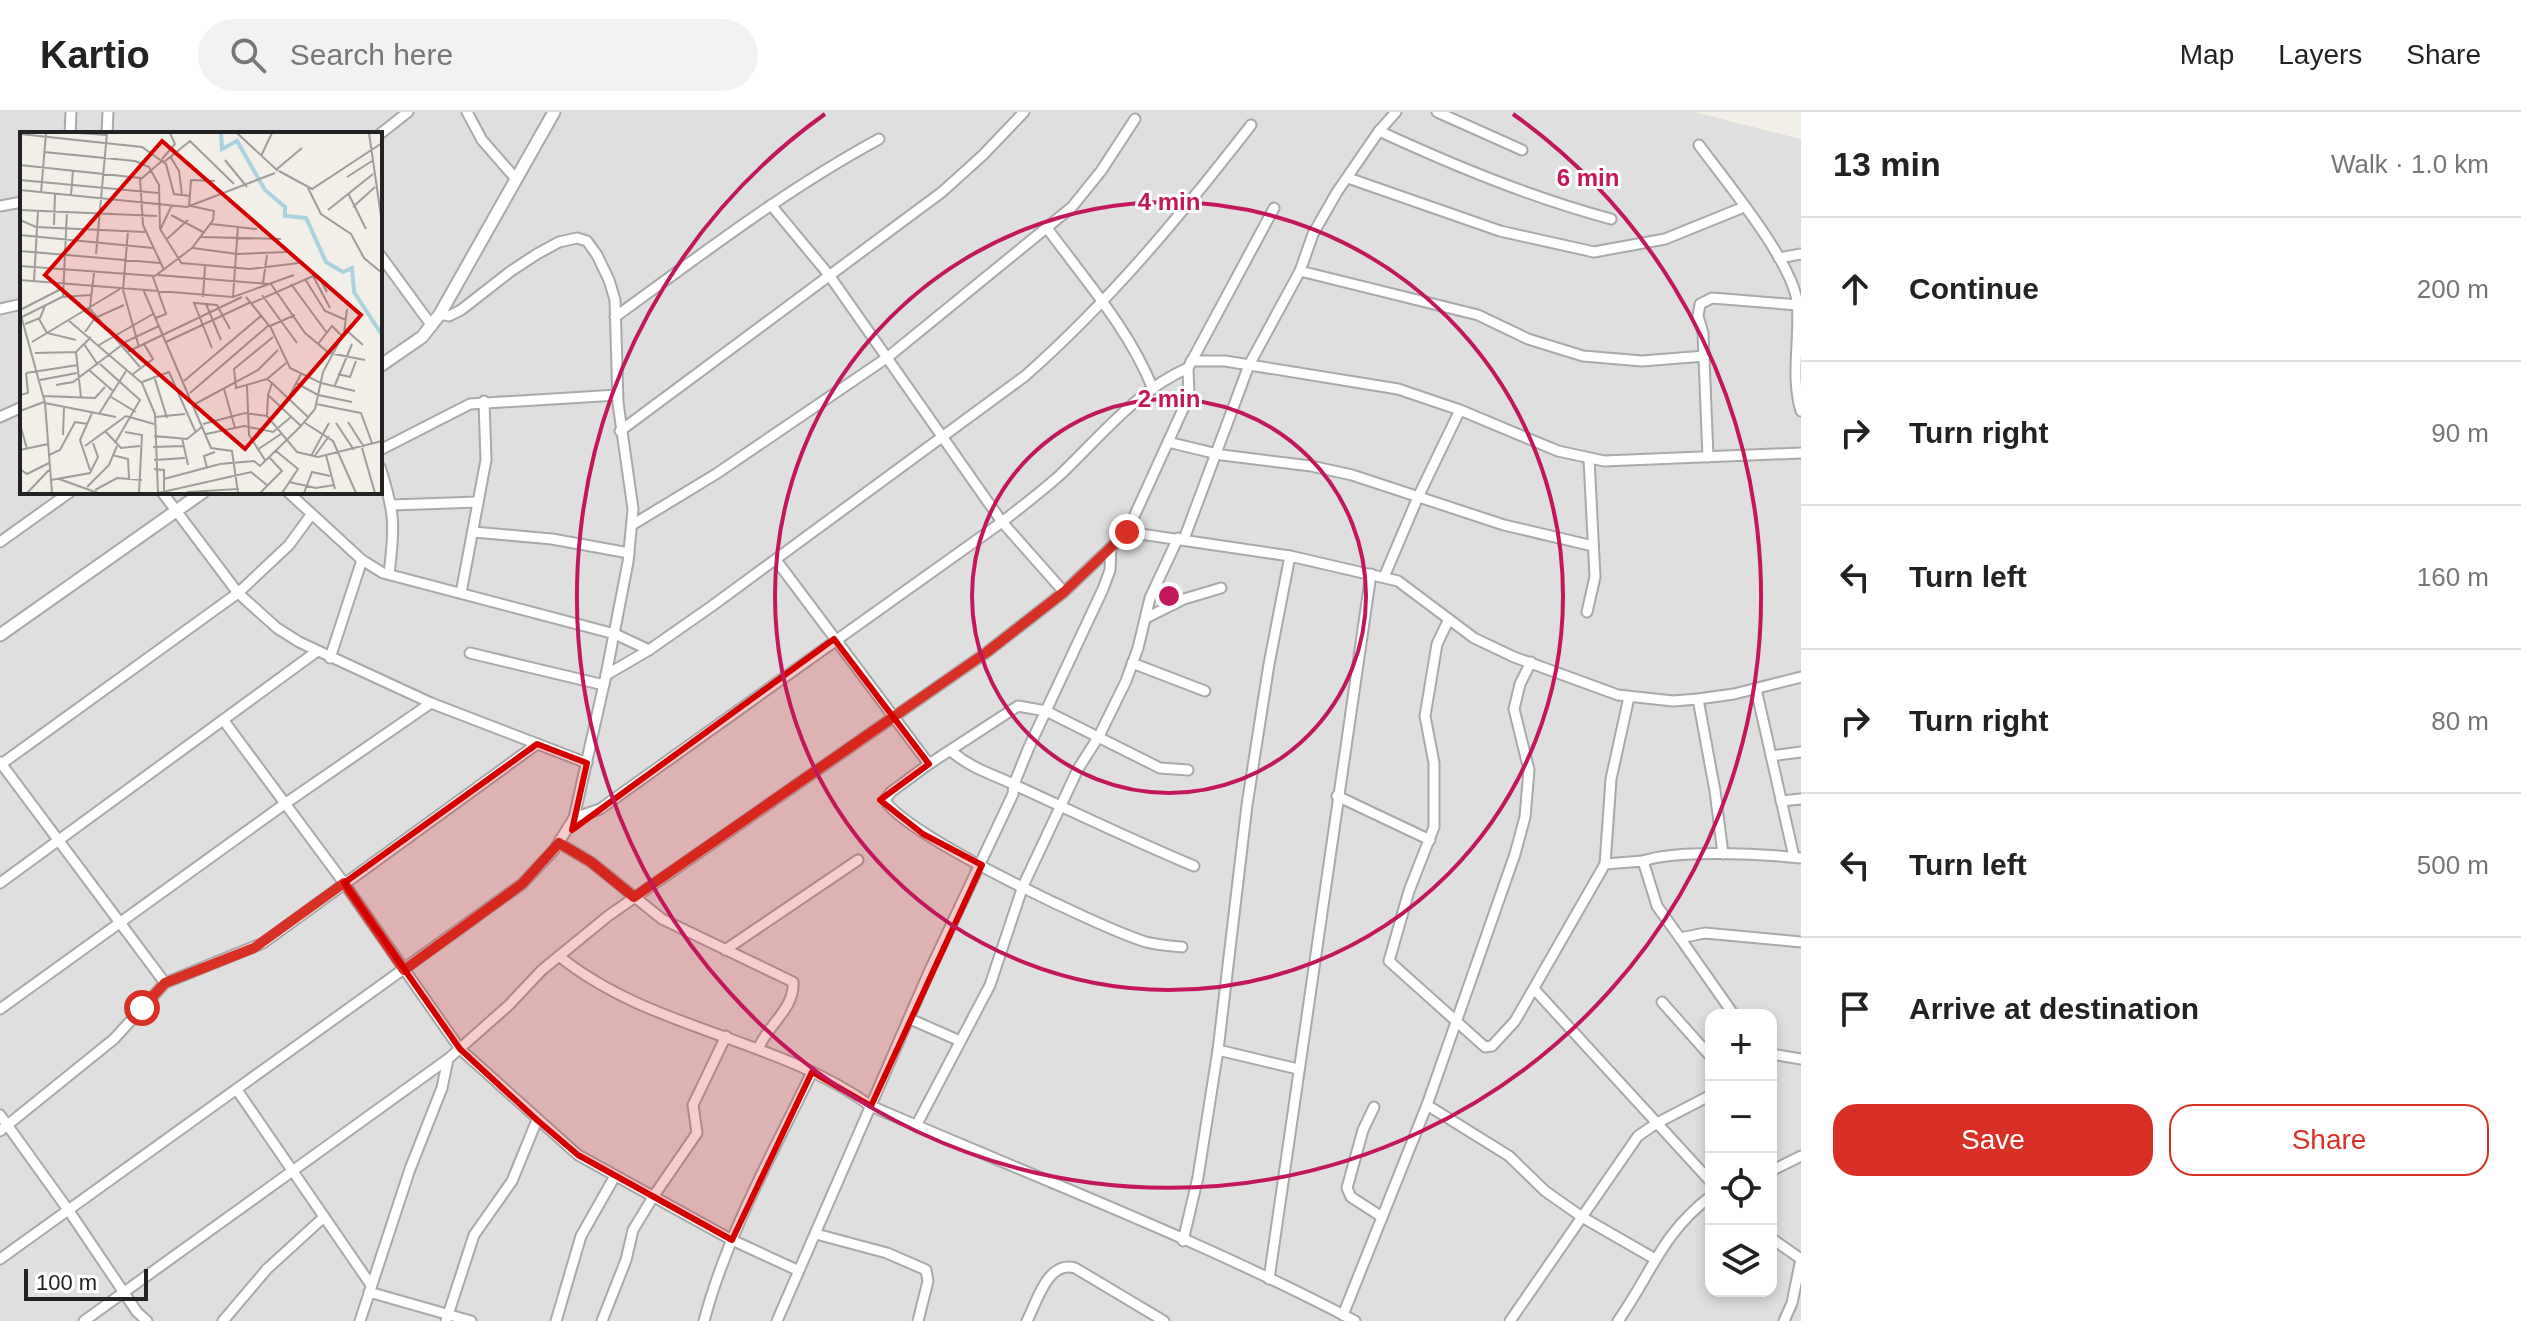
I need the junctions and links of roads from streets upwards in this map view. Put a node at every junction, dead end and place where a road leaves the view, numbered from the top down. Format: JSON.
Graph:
{"nodes":[{"id":1,"x":71,"y":112,"type":"edge"},
{"id":2,"x":108,"y":112,"type":"edge"},
{"id":3,"x":408,"y":112,"type":"edge"},
{"id":4,"x":467,"y":112,"type":"edge"},
{"id":5,"x":554,"y":112,"type":"edge"},
{"id":6,"x":1024,"y":112,"type":"edge"},
{"id":7,"x":1396,"y":112,"type":"edge"},
{"id":8,"x":1437,"y":112,"type":"edge"},
{"id":9,"x":1135,"y":119,"type":"dead end"},
{"id":10,"x":1251,"y":125,"type":"dead end"},
{"id":11,"x":1379,"y":131,"type":"junction"},
{"id":12,"x":70,"y":132,"type":"edge"},
{"id":13,"x":107,"y":132,"type":"edge"},
{"id":14,"x":382,"y":132,"type":"edge"},
{"id":15,"x":879,"y":139,"type":"dead end"},
{"id":16,"x":1699,"y":145,"type":"dead end"},
{"id":17,"x":1522,"y":150,"type":"dead end"},
{"id":18,"x":1348,"y":178,"type":"junction"},
{"id":19,"x":516,"y":179,"type":"junction"},
{"id":20,"x":20,"y":202,"type":"edge"},
{"id":21,"x":771,"y":205,"type":"junction"},
{"id":22,"x":0,"y":206,"type":"edge"},
{"id":23,"x":1744,"y":207,"type":"junction"},
{"id":24,"x":1274,"y":208,"type":"dead end"},
{"id":25,"x":1611,"y":219,"type":"dead end"},
{"id":26,"x":1047,"y":228,"type":"junction"},
{"id":27,"x":1801,"y":254,"type":"edge"},
{"id":28,"x":382,"y":258,"type":"edge"},
{"id":29,"x":1779,"y":258,"type":"junction"},
{"id":30,"x":390,"y":268,"type":"junction"},
{"id":31,"x":1300,"y":271,"type":"junction"},
{"id":32,"x":382,"y":273,"type":"edge"},
{"id":33,"x":829,"y":275,"type":"junction"},
{"id":34,"x":1101,"y":303,"type":"junction"},
{"id":35,"x":20,"y":304,"type":"edge"},
{"id":36,"x":1798,"y":305,"type":"junction"},
{"id":37,"x":0,"y":309,"type":"edge"},
{"id":38,"x":440,"y":314,"type":"junction"},
{"id":39,"x":615,"y":317,"type":"junction"},
{"id":40,"x":432,"y":326,"type":"junction"},
{"id":41,"x":1705,"y":356,"type":"junction"},
{"id":42,"x":888,"y":357,"type":"junction"},
{"id":43,"x":1190,"y":364,"type":"junction"},
{"id":44,"x":382,"y":365,"type":"edge"},
{"id":45,"x":1249,"y":365,"type":"junction"},
{"id":46,"x":1153,"y":389,"type":"junction"},
{"id":47,"x":617,"y":395,"type":"junction"},
{"id":48,"x":484,"y":401,"type":"junction"},
{"id":49,"x":20,"y":408,"type":"edge"},
{"id":50,"x":1460,"y":410,"type":"junction"},
{"id":51,"x":1801,"y":411,"type":"edge"},
{"id":52,"x":0,"y":417,"type":"edge"},
{"id":53,"x":620,"y":431,"type":"junction"},
{"id":54,"x":943,"y":438,"type":"junction"},
{"id":55,"x":1168,"y":442,"type":"junction"},
{"id":56,"x":382,"y":449,"type":"edge"},
{"id":57,"x":1801,"y":453,"type":"edge"},
{"id":58,"x":1216,"y":454,"type":"junction"},
{"id":59,"x":1708,"y":457,"type":"junction"},
{"id":60,"x":1589,"y":459,"type":"junction"},
{"id":61,"x":382,"y":473,"type":"edge"},
{"id":62,"x":67,"y":494,"type":"edge"},
{"id":63,"x":163,"y":494,"type":"edge"},
{"id":64,"x":200,"y":494,"type":"edge"},
{"id":65,"x":290,"y":494,"type":"edge"},
{"id":66,"x":1418,"y":497,"type":"junction"},
{"id":67,"x":478,"y":502,"type":"junction"},
{"id":68,"x":392,"y":505,"type":"junction"},
{"id":69,"x":176,"y":512,"type":"junction"},
{"id":70,"x":311,"y":515,"type":"junction"},
{"id":71,"x":1002,"y":522,"type":"junction"},
{"id":72,"x":632,"y":525,"type":"junction"},
{"id":73,"x":473,"y":532,"type":"junction"},
{"id":74,"x":1127,"y":532,"type":"junction"},
{"id":75,"x":1181,"y":538,"type":"junction"},
{"id":76,"x":0,"y":542,"type":"edge"},
{"id":77,"x":1593,"y":546,"type":"junction"},
{"id":78,"x":1111,"y":547,"type":"junction"},
{"id":79,"x":629,"y":553,"type":"junction"},
{"id":80,"x":1290,"y":556,"type":"junction"},
{"id":81,"x":362,"y":560,"type":"junction"},
{"id":82,"x":776,"y":560,"type":"junction"},
{"id":83,"x":389,"y":574,"type":"junction"},
{"id":84,"x":1371,"y":574,"type":"junction"},
{"id":85,"x":1384,"y":577,"type":"junction"},
{"id":86,"x":1221,"y":588,"type":"dead end"},
{"id":87,"x":1064,"y":592,"type":"junction"},
{"id":88,"x":238,"y":593,"type":"junction"},
{"id":89,"x":461,"y":593,"type":"junction"},
{"id":90,"x":1587,"y":612,"type":"dead end"},
{"id":91,"x":1146,"y":618,"type":"junction"},
{"id":92,"x":1448,"y":621,"type":"junction"},
{"id":93,"x":615,"y":634,"type":"junction"},
{"id":94,"x":0,"y":635,"type":"edge"},
{"id":95,"x":834,"y":639,"type":"junction"},
{"id":96,"x":649,"y":650,"type":"junction"},
{"id":97,"x":316,"y":652,"type":"junction"},
{"id":98,"x":470,"y":653,"type":"dead end"},
{"id":99,"x":330,"y":658,"type":"junction"},
{"id":100,"x":1531,"y":662,"type":"junction"},
{"id":101,"x":1132,"y":663,"type":"junction"},
{"id":102,"x":1801,"y":677,"type":"edge"},
{"id":103,"x":605,"y":680,"type":"junction"},
{"id":104,"x":1756,"y":689,"type":"junction"},
{"id":105,"x":1205,"y":691,"type":"dead end"},
{"id":106,"x":1629,"y":697,"type":"junction"},
{"id":107,"x":1698,"y":699,"type":"junction"},
{"id":108,"x":431,"y":703,"type":"junction"},
{"id":109,"x":1046,"y":711,"type":"junction"},
{"id":110,"x":894,"y":716,"type":"junction"},
{"id":111,"x":224,"y":721,"type":"junction"},
{"id":112,"x":1099,"y":736,"type":"junction"},
{"id":113,"x":537,"y":744,"type":"junction"},
{"id":114,"x":951,"y":751,"type":"junction"},
{"id":115,"x":1801,"y":752,"type":"edge"},
{"id":116,"x":1771,"y":756,"type":"junction"},
{"id":117,"x":0,"y":763,"type":"edge"},
{"id":118,"x":587,"y":763,"type":"junction"},
{"id":119,"x":929,"y":764,"type":"junction"},
{"id":120,"x":1188,"y":770,"type":"dead end"},
{"id":121,"x":1014,"y":784,"type":"junction"},
{"id":122,"x":1337,"y":796,"type":"junction"},
{"id":123,"x":1801,"y":799,"type":"edge"},
{"id":124,"x":1781,"y":801,"type":"junction"},
{"id":125,"x":286,"y":803,"type":"junction"},
{"id":126,"x":1059,"y":807,"type":"junction"},
{"id":127,"x":574,"y":818,"type":"junction"},
{"id":128,"x":58,"y":840,"type":"junction"},
{"id":129,"x":1430,"y":840,"type":"junction"},
{"id":130,"x":559,"y":843,"type":"junction"},
{"id":131,"x":1723,"y":854,"type":"junction"},
{"id":132,"x":1798,"y":858,"type":"edge"},
{"id":133,"x":858,"y":860,"type":"dead end"},
{"id":134,"x":1643,"y":861,"type":"junction"},
{"id":135,"x":1605,"y":864,"type":"junction"},
{"id":136,"x":982,"y":865,"type":"junction"},
{"id":137,"x":1194,"y":866,"type":"dead end"},
{"id":138,"x":0,"y":883,"type":"edge"},
{"id":139,"x":344,"y":883,"type":"junction"},
{"id":140,"x":1023,"y":886,"type":"junction"},
{"id":141,"x":634,"y":897,"type":"junction"},
{"id":142,"x":118,"y":922,"type":"junction"},
{"id":143,"x":1680,"y":938,"type":"junction"},
{"id":144,"x":1801,"y":942,"type":"edge"},
{"id":145,"x":1182,"y":947,"type":"dead end"},
{"id":146,"x":725,"y":950,"type":"junction"},
{"id":147,"x":559,"y":956,"type":"junction"},
{"id":148,"x":404,"y":970,"type":"junction"},
{"id":149,"x":165,"y":983,"type":"junction"},
{"id":150,"x":1534,"y":989,"type":"junction"},
{"id":151,"x":1662,"y":1002,"type":"dead end"},
{"id":152,"x":0,"y":1009,"type":"edge"},
{"id":153,"x":1730,"y":1009,"type":"edge"},
{"id":154,"x":910,"y":1019,"type":"junction"},
{"id":155,"x":1454,"y":1021,"type":"junction"},
{"id":156,"x":726,"y":1036,"type":"junction"},
{"id":157,"x":960,"y":1041,"type":"junction"},
{"id":158,"x":759,"y":1047,"type":"junction"},
{"id":159,"x":460,"y":1049,"type":"junction"},
{"id":160,"x":1218,"y":1050,"type":"junction"},
{"id":161,"x":1705,"y":1050,"type":"edge"},
{"id":162,"x":1777,"y":1055,"type":"edge"},
{"id":163,"x":448,"y":1059,"type":"junction"},
{"id":164,"x":1801,"y":1059,"type":"edge"},
{"id":165,"x":1298,"y":1069,"type":"junction"},
{"id":166,"x":812,"y":1072,"type":"junction"},
{"id":167,"x":237,"y":1090,"type":"junction"},
{"id":168,"x":1705,"y":1098,"type":"edge"},
{"id":169,"x":1427,"y":1105,"type":"junction"},
{"id":170,"x":871,"y":1106,"type":"junction"},
{"id":171,"x":1374,"y":1107,"type":"dead end"},
{"id":172,"x":0,"y":1115,"type":"edge"},
{"id":173,"x":537,"y":1120,"type":"junction"},
{"id":174,"x":1657,"y":1123,"type":"junction"},
{"id":175,"x":916,"y":1126,"type":"junction"},
{"id":176,"x":4,"y":1128,"type":"edge"},
{"id":177,"x":1801,"y":1156,"type":"edge"},
{"id":178,"x":1777,"y":1168,"type":"edge"},
{"id":179,"x":293,"y":1172,"type":"junction"},
{"id":180,"x":1705,"y":1175,"type":"edge"},
{"id":181,"x":615,"y":1176,"type":"junction"},
{"id":182,"x":653,"y":1197,"type":"junction"},
{"id":183,"x":1705,"y":1201,"type":"edge"},
{"id":184,"x":69,"y":1211,"type":"junction"},
{"id":185,"x":324,"y":1217,"type":"junction"},
{"id":186,"x":1382,"y":1217,"type":"junction"},
{"id":187,"x":1582,"y":1217,"type":"junction"},
{"id":188,"x":816,"y":1234,"type":"junction"},
{"id":189,"x":732,"y":1240,"type":"junction"},
{"id":190,"x":1183,"y":1241,"type":"junction"},
{"id":191,"x":1777,"y":1242,"type":"edge"},
{"id":192,"x":0,"y":1259,"type":"edge"},
{"id":193,"x":1655,"y":1259,"type":"junction"},
{"id":194,"x":1801,"y":1259,"type":"edge"},
{"id":195,"x":797,"y":1270,"type":"junction"},
{"id":196,"x":1269,"y":1279,"type":"junction"},
{"id":197,"x":370,"y":1288,"type":"junction"},
{"id":198,"x":125,"y":1292,"type":"junction"},
{"id":199,"x":1343,"y":1315,"type":"junction"},
{"id":200,"x":447,"y":1318,"type":"edge"},
{"id":201,"x":142,"y":1320,"type":"edge"},
{"id":202,"x":84,"y":1321,"type":"edge"},
{"id":203,"x":223,"y":1321,"type":"edge"},
{"id":204,"x":360,"y":1321,"type":"edge"},
{"id":205,"x":471,"y":1321,"type":"edge"},
{"id":206,"x":556,"y":1321,"type":"edge"},
{"id":207,"x":602,"y":1321,"type":"edge"},
{"id":208,"x":704,"y":1321,"type":"edge"},
{"id":209,"x":777,"y":1321,"type":"edge"},
{"id":210,"x":918,"y":1321,"type":"edge"},
{"id":211,"x":1027,"y":1321,"type":"edge"},
{"id":212,"x":1164,"y":1321,"type":"edge"},
{"id":213,"x":1355,"y":1321,"type":"edge"},
{"id":214,"x":1510,"y":1321,"type":"edge"},
{"id":215,"x":1618,"y":1321,"type":"edge"},
{"id":216,"x":1784,"y":1321,"type":"edge"}],
"edges":[{"from":1,"to":12,"type":"street"},
{"from":2,"to":13,"type":"street"},
{"from":3,"to":14,"type":"street"},
{"from":4,"to":19,"type":"street"},
{"from":5,"to":19,"type":"street"},
{"from":6,"to":33,"type":"street"},
{"from":7,"to":11,"type":"street"},
{"from":8,"to":17,"type":"street"},
{"from":9,"to":26,"type":"street"},
{"from":10,"to":34,"type":"street"},
{"from":11,"to":18,"type":"street"},
{"from":11,"to":25,"type":"street"},
{"from":15,"to":21,"type":"street"},
{"from":16,"to":23,"type":"street"},
{"from":18,"to":23,"type":"street"},
{"from":18,"to":31,"type":"street"},
{"from":19,"to":38,"type":"street"},
{"from":20,"to":22,"type":"street"},
{"from":21,"to":33,"type":"street"},
{"from":21,"to":39,"type":"street"},
{"from":23,"to":29,"type":"street"},
{"from":24,"to":43,"type":"street"},
{"from":26,"to":34,"type":"street"},
{"from":26,"to":42,"type":"street"},
{"from":27,"to":29,"type":"street"},
{"from":28,"to":30,"type":"street"},
{"from":29,"to":36,"type":"street"},
{"from":30,"to":32,"type":"street"},
{"from":30,"to":40,"type":"street"},
{"from":31,"to":41,"type":"street"},
{"from":31,"to":45,"type":"street"},
{"from":33,"to":42,"type":"street"},
{"from":33,"to":53,"type":"street"},
{"from":34,"to":46,"type":"street"},
{"from":34,"to":54,"type":"street"},
{"from":35,"to":37,"type":"street"},
{"from":36,"to":41,"type":"street"},
{"from":36,"to":51,"type":"street"},
{"from":38,"to":39,"type":"street"},
{"from":38,"to":40,"type":"street"},
{"from":39,"to":47,"type":"street"},
{"from":40,"to":44,"type":"street"},
{"from":41,"to":59,"type":"street"},
{"from":42,"to":54,"type":"street"},
{"from":42,"to":72,"type":"street"},
{"from":43,"to":45,"type":"street"},
{"from":43,"to":46,"type":"street"},
{"from":43,"to":55,"type":"street"},
{"from":45,"to":50,"type":"street"},
{"from":45,"to":58,"type":"street"},
{"from":46,"to":71,"type":"street"},
{"from":47,"to":48,"type":"street"},
{"from":47,"to":53,"type":"street"},
{"from":48,"to":56,"type":"street"},
{"from":48,"to":67,"type":"street"},
{"from":49,"to":52,"type":"street"},
{"from":50,"to":60,"type":"street"},
{"from":50,"to":66,"type":"street"},
{"from":53,"to":72,"type":"street"},
{"from":54,"to":71,"type":"street"},
{"from":54,"to":82,"type":"street"},
{"from":55,"to":58,"type":"street"},
{"from":55,"to":74,"type":"street"},
{"from":57,"to":59,"type":"street"},
{"from":58,"to":66,"type":"street"},
{"from":58,"to":75,"type":"street"},
{"from":59,"to":60,"type":"street"},
{"from":60,"to":77,"type":"street"},
{"from":61,"to":68,"type":"street"},
{"from":62,"to":76,"type":"street"},
{"from":63,"to":69,"type":"street"},
{"from":64,"to":69,"type":"street"},
{"from":65,"to":70,"type":"street"},
{"from":66,"to":77,"type":"street"},
{"from":66,"to":85,"type":"street"},
{"from":67,"to":68,"type":"street"},
{"from":67,"to":73,"type":"street"},
{"from":68,"to":83,"type":"street"},
{"from":69,"to":88,"type":"street"},
{"from":69,"to":94,"type":"street"},
{"from":70,"to":81,"type":"street"},
{"from":70,"to":88,"type":"street"},
{"from":71,"to":87,"type":"street"},
{"from":71,"to":95,"type":"street"},
{"from":72,"to":79,"type":"street"},
{"from":73,"to":79,"type":"street"},
{"from":73,"to":89,"type":"street"},
{"from":74,"to":75,"type":"street"},
{"from":74,"to":78,"type":"street"},
{"from":75,"to":80,"type":"street"},
{"from":75,"to":91,"type":"street"},
{"from":77,"to":90,"type":"street"},
{"from":78,"to":87,"type":"street"},
{"from":78,"to":109,"type":"street"},
{"from":79,"to":93,"type":"street"},
{"from":80,"to":84,"type":"street"},
{"from":80,"to":160,"type":"street"},
{"from":81,"to":83,"type":"street"},
{"from":81,"to":99,"type":"street"},
{"from":82,"to":95,"type":"street"},
{"from":82,"to":96,"type":"street"},
{"from":83,"to":89,"type":"street"},
{"from":84,"to":85,"type":"street"},
{"from":84,"to":122,"type":"street"},
{"from":85,"to":92,"type":"street"},
{"from":86,"to":91,"type":"street"},
{"from":87,"to":110,"type":"street"},
{"from":88,"to":97,"type":"street"},
{"from":88,"to":117,"type":"street"},
{"from":89,"to":93,"type":"street"},
{"from":91,"to":101,"type":"street"},
{"from":92,"to":100,"type":"street"},
{"from":92,"to":129,"type":"street"},
{"from":93,"to":96,"type":"street"},
{"from":93,"to":103,"type":"street"},
{"from":95,"to":110,"type":"street"},
{"from":95,"to":127,"type":"street"},
{"from":96,"to":103,"type":"street"},
{"from":97,"to":99,"type":"street"},
{"from":97,"to":111,"type":"street"},
{"from":98,"to":103,"type":"street"},
{"from":99,"to":108,"type":"street"},
{"from":100,"to":106,"type":"street"},
{"from":100,"to":155,"type":"street"},
{"from":101,"to":105,"type":"street"},
{"from":101,"to":112,"type":"street"},
{"from":102,"to":104,"type":"street"},
{"from":103,"to":118,"type":"street"},
{"from":104,"to":107,"type":"street"},
{"from":104,"to":116,"type":"street"},
{"from":106,"to":107,"type":"street"},
{"from":106,"to":135,"type":"street"},
{"from":107,"to":131,"type":"street"},
{"from":108,"to":113,"type":"street"},
{"from":108,"to":125,"type":"street"},
{"from":109,"to":112,"type":"street"},
{"from":109,"to":114,"type":"street"},
{"from":109,"to":121,"type":"street"},
{"from":110,"to":119,"type":"street"},
{"from":110,"to":141,"type":"street"},
{"from":111,"to":125,"type":"street"},
{"from":111,"to":128,"type":"street"},
{"from":112,"to":120,"type":"street"},
{"from":112,"to":126,"type":"street"},
{"from":113,"to":118,"type":"street"},
{"from":113,"to":139,"type":"street"},
{"from":114,"to":119,"type":"street"},
{"from":114,"to":121,"type":"street"},
{"from":115,"to":116,"type":"street"},
{"from":116,"to":124,"type":"street"},
{"from":117,"to":128,"type":"street"},
{"from":118,"to":127,"type":"street"},
{"from":119,"to":136,"type":"street"},
{"from":121,"to":126,"type":"street"},
{"from":121,"to":136,"type":"street"},
{"from":122,"to":129,"type":"street"},
{"from":122,"to":165,"type":"street"},
{"from":123,"to":124,"type":"street"},
{"from":124,"to":132,"type":"street"},
{"from":125,"to":139,"type":"street"},
{"from":125,"to":142,"type":"street"},
{"from":126,"to":137,"type":"street"},
{"from":126,"to":140,"type":"street"},
{"from":127,"to":130,"type":"street"},
{"from":128,"to":138,"type":"street"},
{"from":128,"to":142,"type":"street"},
{"from":129,"to":155,"type":"street"},
{"from":130,"to":141,"type":"street"},
{"from":130,"to":148,"type":"street"},
{"from":131,"to":132,"type":"street"},
{"from":131,"to":134,"type":"street"},
{"from":133,"to":146,"type":"street"},
{"from":134,"to":135,"type":"street"},
{"from":134,"to":143,"type":"street"},
{"from":135,"to":150,"type":"street"},
{"from":136,"to":140,"type":"street"},
{"from":136,"to":154,"type":"street"},
{"from":139,"to":148,"type":"street"},
{"from":139,"to":149,"type":"street"},
{"from":140,"to":145,"type":"street"},
{"from":140,"to":157,"type":"street"},
{"from":141,"to":146,"type":"street"},
{"from":141,"to":147,"type":"street"},
{"from":142,"to":149,"type":"street"},
{"from":142,"to":152,"type":"street"},
{"from":143,"to":144,"type":"street"},
{"from":143,"to":153,"type":"street"},
{"from":146,"to":158,"type":"street"},
{"from":147,"to":156,"type":"street"},
{"from":147,"to":159,"type":"street"},
{"from":148,"to":159,"type":"street"},
{"from":148,"to":167,"type":"street"},
{"from":149,"to":176,"type":"street"},
{"from":150,"to":155,"type":"street"},
{"from":150,"to":174,"type":"street"},
{"from":151,"to":161,"type":"street"},
{"from":154,"to":157,"type":"street"},
{"from":154,"to":170,"type":"street"},
{"from":155,"to":169,"type":"street"},
{"from":156,"to":158,"type":"street"},
{"from":156,"to":182,"type":"street"},
{"from":157,"to":175,"type":"street"},
{"from":158,"to":166,"type":"street"},
{"from":159,"to":163,"type":"street"},
{"from":159,"to":173,"type":"street"},
{"from":160,"to":165,"type":"street"},
{"from":160,"to":190,"type":"street"},
{"from":162,"to":164,"type":"street"},
{"from":163,"to":179,"type":"street"},
{"from":163,"to":197,"type":"street"},
{"from":165,"to":196,"type":"street"},
{"from":166,"to":170,"type":"street"},
{"from":166,"to":189,"type":"street"},
{"from":167,"to":179,"type":"street"},
{"from":167,"to":184,"type":"street"},
{"from":168,"to":174,"type":"street"},
{"from":169,"to":186,"type":"street"},
{"from":169,"to":187,"type":"street"},
{"from":170,"to":175,"type":"street"},
{"from":170,"to":188,"type":"street"},
{"from":171,"to":186,"type":"street"},
{"from":172,"to":176,"type":"street"},
{"from":173,"to":181,"type":"street"},
{"from":173,"to":200,"type":"street"},
{"from":174,"to":180,"type":"street"},
{"from":174,"to":187,"type":"street"},
{"from":175,"to":190,"type":"street"},
{"from":176,"to":184,"type":"street"},
{"from":177,"to":178,"type":"street"},
{"from":179,"to":185,"type":"street"},
{"from":179,"to":198,"type":"street"},
{"from":181,"to":182,"type":"street"},
{"from":181,"to":206,"type":"street"},
{"from":182,"to":189,"type":"street"},
{"from":182,"to":207,"type":"street"},
{"from":183,"to":193,"type":"street"},
{"from":184,"to":192,"type":"street"},
{"from":184,"to":198,"type":"street"},
{"from":185,"to":197,"type":"street"},
{"from":185,"to":203,"type":"street"},
{"from":186,"to":199,"type":"street"},
{"from":187,"to":193,"type":"street"},
{"from":187,"to":214,"type":"street"},
{"from":188,"to":195,"type":"street"},
{"from":188,"to":210,"type":"street"},
{"from":189,"to":195,"type":"street"},
{"from":189,"to":208,"type":"street"},
{"from":190,"to":196,"type":"street"},
{"from":191,"to":194,"type":"street"},
{"from":193,"to":215,"type":"street"},
{"from":194,"to":216,"type":"street"},
{"from":195,"to":209,"type":"street"},
{"from":196,"to":199,"type":"street"},
{"from":197,"to":200,"type":"street"},
{"from":197,"to":204,"type":"street"},
{"from":198,"to":201,"type":"street"},
{"from":198,"to":202,"type":"street"},
{"from":199,"to":213,"type":"street"},
{"from":200,"to":205,"type":"street"},
{"from":211,"to":212,"type":"street"}]}
